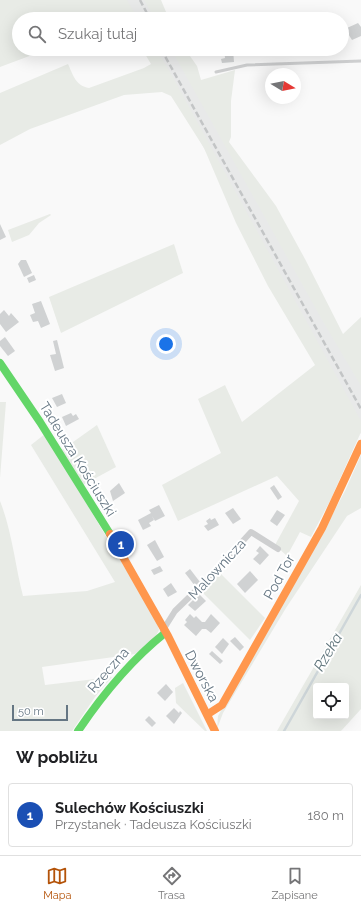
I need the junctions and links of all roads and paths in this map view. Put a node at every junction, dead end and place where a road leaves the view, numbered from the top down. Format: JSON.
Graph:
{"nodes":[{"id":1,"x":361,"y":61,"type":"edge"},
{"id":2,"x":216,"y":72,"type":"dead end"},
{"id":3,"x":0,"y":363,"type":"edge"},
{"id":4,"x":361,"y":444,"type":"edge"},
{"id":5,"x":278,"y":549,"type":"dead end"},
{"id":6,"x":164,"y":632,"type":"junction"},
{"id":7,"x":208,"y":714,"type":"junction"},
{"id":8,"x":78,"y":731,"type":"edge"},
{"id":9,"x":215,"y":731,"type":"edge"}],
"edges":[{"from":1,"to":2,"type":"lane"},
{"from":3,"to":6,"type":"street","name":"Tadeusza Kościuszki"},
{"from":4,"to":7,"type":"street","name":"Pod Tor"},
{"from":5,"to":6,"type":"street","name":"Malownicza"},
{"from":6,"to":7,"type":"street","name":"Dworska"},
{"from":6,"to":8,"type":"street","name":"Rzeczna"},
{"from":7,"to":9,"type":"street","name":"Dworska"}]}
